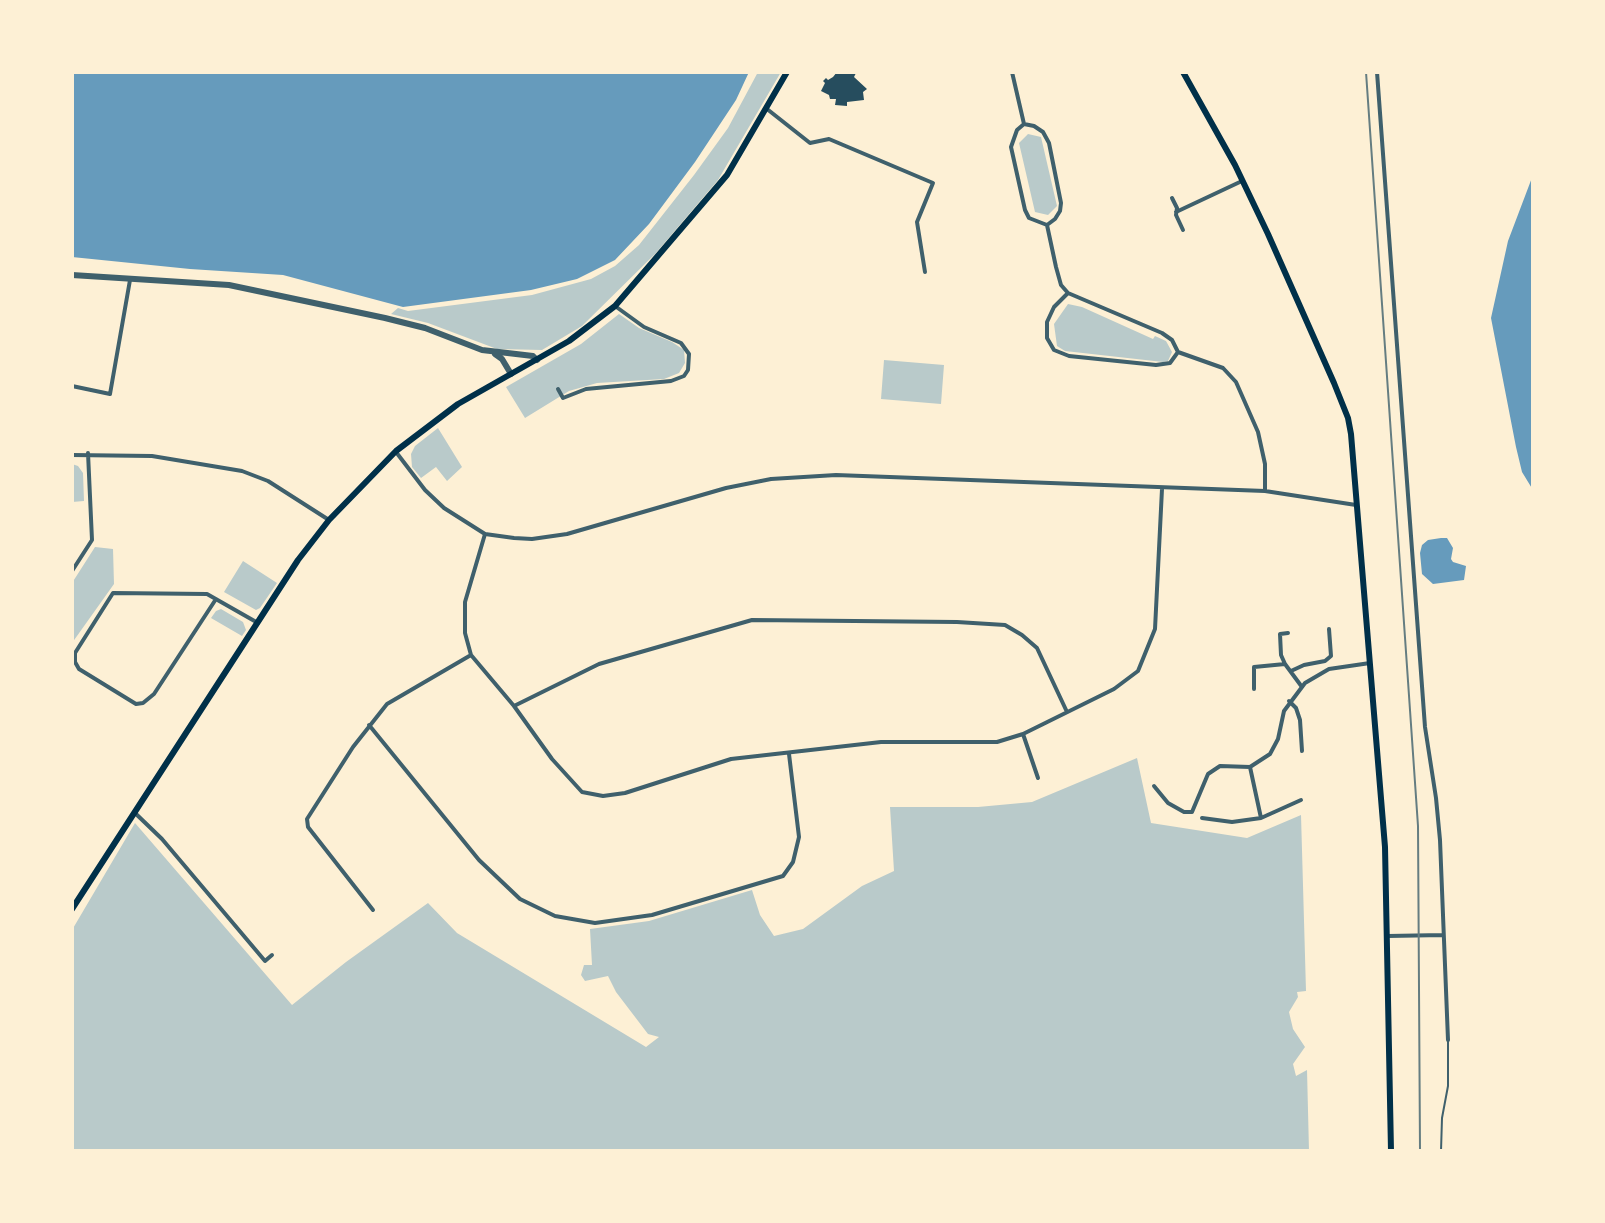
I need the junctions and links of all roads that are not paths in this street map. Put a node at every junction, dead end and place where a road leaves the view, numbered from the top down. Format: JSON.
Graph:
{"nodes":[{"id":1,"x":787,"y":72,"type":"edge"},
{"id":2,"x":1012,"y":72,"type":"edge"},
{"id":3,"x":1183,"y":72,"type":"edge"},
{"id":4,"x":1377,"y":72,"type":"edge"},
{"id":5,"x":767,"y":109,"type":"junction"},
{"id":6,"x":1024,"y":124,"type":"junction"},
{"id":7,"x":1242,"y":181,"type":"junction"},
{"id":8,"x":1172,"y":198,"type":"dead end"},
{"id":9,"x":1176,"y":212,"type":"junction"},
{"id":10,"x":1047,"y":225,"type":"junction"},
{"id":11,"x":1183,"y":230,"type":"dead end"},
{"id":12,"x":925,"y":272,"type":"dead end"},
{"id":13,"x":72,"y":275,"type":"edge"},
{"id":14,"x":130,"y":277,"type":"junction"},
{"id":15,"x":1068,"y":293,"type":"junction"},
{"id":16,"x":615,"y":306,"type":"junction"},
{"id":17,"x":1178,"y":352,"type":"junction"},
{"id":18,"x":495,"y":354,"type":"junction"},
{"id":19,"x":537,"y":360,"type":"junction"},
{"id":20,"x":511,"y":374,"type":"junction"},
{"id":21,"x":72,"y":386,"type":"edge"},
{"id":22,"x":558,"y":389,"type":"dead end"},
{"id":23,"x":396,"y":451,"type":"junction"},
{"id":24,"x":88,"y":453,"type":"junction"},
{"id":25,"x":72,"y":455,"type":"edge"},
{"id":26,"x":1162,"y":489,"type":"junction"},
{"id":27,"x":1265,"y":491,"type":"junction"},
{"id":28,"x":1358,"y":505,"type":"junction"},
{"id":29,"x":329,"y":520,"type":"junction"},
{"id":30,"x":485,"y":534,"type":"junction"},
{"id":31,"x":72,"y":571,"type":"edge"},
{"id":32,"x":216,"y":599,"type":"junction"},
{"id":33,"x":258,"y":623,"type":"junction"},
{"id":34,"x":1329,"y":629,"type":"dead end"},
{"id":35,"x":1288,"y":633,"type":"dead end"},
{"id":36,"x":471,"y":655,"type":"junction"},
{"id":37,"x":1370,"y":663,"type":"junction"},
{"id":38,"x":1285,"y":664,"type":"junction"},
{"id":39,"x":1291,"y":671,"type":"junction"},
{"id":40,"x":1302,"y":687,"type":"junction"},
{"id":41,"x":1254,"y":689,"type":"dead end"},
{"id":42,"x":1289,"y":701,"type":"junction"},
{"id":43,"x":514,"y":706,"type":"junction"},
{"id":44,"x":1067,"y":713,"type":"junction"},
{"id":45,"x":369,"y":725,"type":"junction"},
{"id":46,"x":1023,"y":734,"type":"junction"},
{"id":47,"x":1302,"y":751,"type":"dead end"},
{"id":48,"x":789,"y":754,"type":"junction"},
{"id":49,"x":1250,"y":767,"type":"junction"},
{"id":50,"x":1038,"y":778,"type":"dead end"},
{"id":51,"x":1154,"y":786,"type":"dead end"},
{"id":52,"x":1301,"y":800,"type":"dead end"},
{"id":53,"x":135,"y":813,"type":"junction"},
{"id":54,"x":1202,"y":818,"type":"dead end"},
{"id":55,"x":1261,"y":818,"type":"junction"},
{"id":56,"x":72,"y":909,"type":"edge"},
{"id":57,"x":373,"y":910,"type":"dead end"},
{"id":58,"x":1443,"y":935,"type":"junction"},
{"id":59,"x":1388,"y":936,"type":"junction"},
{"id":60,"x":272,"y":955,"type":"dead end"},
{"id":61,"x":1448,"y":1040,"type":"joint"},
{"id":62,"x":1391,"y":1151,"type":"edge"},
{"id":63,"x":1441,"y":1151,"type":"edge"}],
"edges":[{"from":1,"to":5,"type":"main road"},
{"from":2,"to":6,"type":"street"},
{"from":3,"to":7,"type":"main road"},
{"from":4,"to":58,"type":"street"},
{"from":5,"to":12,"type":"street"},
{"from":5,"to":16,"type":"main road"},
{"from":6,"to":10,"type":"street"},
{"from":6,"to":10,"type":"street"},
{"from":7,"to":9,"type":"street"},
{"from":7,"to":28,"type":"main road"},
{"from":8,"to":9,"type":"street"},
{"from":9,"to":11,"type":"street"},
{"from":10,"to":15,"type":"street"},
{"from":13,"to":14,"type":"street"},
{"from":14,"to":18,"type":"street"},
{"from":14,"to":21,"type":"street"},
{"from":15,"to":17,"type":"street"},
{"from":15,"to":17,"type":"street"},
{"from":16,"to":19,"type":"main road"},
{"from":16,"to":22,"type":"street"},
{"from":17,"to":27,"type":"street"},
{"from":18,"to":19,"type":"street"},
{"from":18,"to":20,"type":"street"},
{"from":19,"to":20,"type":"main road"},
{"from":20,"to":23,"type":"main road"},
{"from":23,"to":29,"type":"main road"},
{"from":23,"to":30,"type":"street"},
{"from":24,"to":25,"type":"street"},
{"from":24,"to":29,"type":"street"},
{"from":24,"to":31,"type":"street"},
{"from":26,"to":27,"type":"street"},
{"from":26,"to":30,"type":"street"},
{"from":26,"to":44,"type":"street"},
{"from":27,"to":28,"type":"street"},
{"from":28,"to":37,"type":"main road"},
{"from":29,"to":33,"type":"main road"},
{"from":30,"to":36,"type":"street"},
{"from":32,"to":32,"type":"street"},
{"from":32,"to":33,"type":"street"},
{"from":33,"to":53,"type":"main road"},
{"from":34,"to":39,"type":"street"},
{"from":35,"to":38,"type":"street"},
{"from":36,"to":43,"type":"street"},
{"from":36,"to":45,"type":"street"},
{"from":37,"to":40,"type":"street"},
{"from":37,"to":59,"type":"main road"},
{"from":38,"to":39,"type":"street"},
{"from":38,"to":41,"type":"street"},
{"from":39,"to":40,"type":"street"},
{"from":40,"to":42,"type":"street"},
{"from":42,"to":47,"type":"street"},
{"from":42,"to":49,"type":"street"},
{"from":43,"to":44,"type":"street"},
{"from":43,"to":48,"type":"street"},
{"from":44,"to":46,"type":"street"},
{"from":45,"to":48,"type":"street"},
{"from":45,"to":57,"type":"street"},
{"from":46,"to":48,"type":"street"},
{"from":46,"to":50,"type":"street"},
{"from":49,"to":51,"type":"street"},
{"from":49,"to":55,"type":"street"},
{"from":52,"to":55,"type":"street"},
{"from":53,"to":56,"type":"main road"},
{"from":53,"to":60,"type":"street"},
{"from":54,"to":55,"type":"street"},
{"from":58,"to":59,"type":"street"},
{"from":58,"to":61,"type":"street"},
{"from":59,"to":62,"type":"main road"},
{"from":61,"to":63,"type":"lane"}]}
